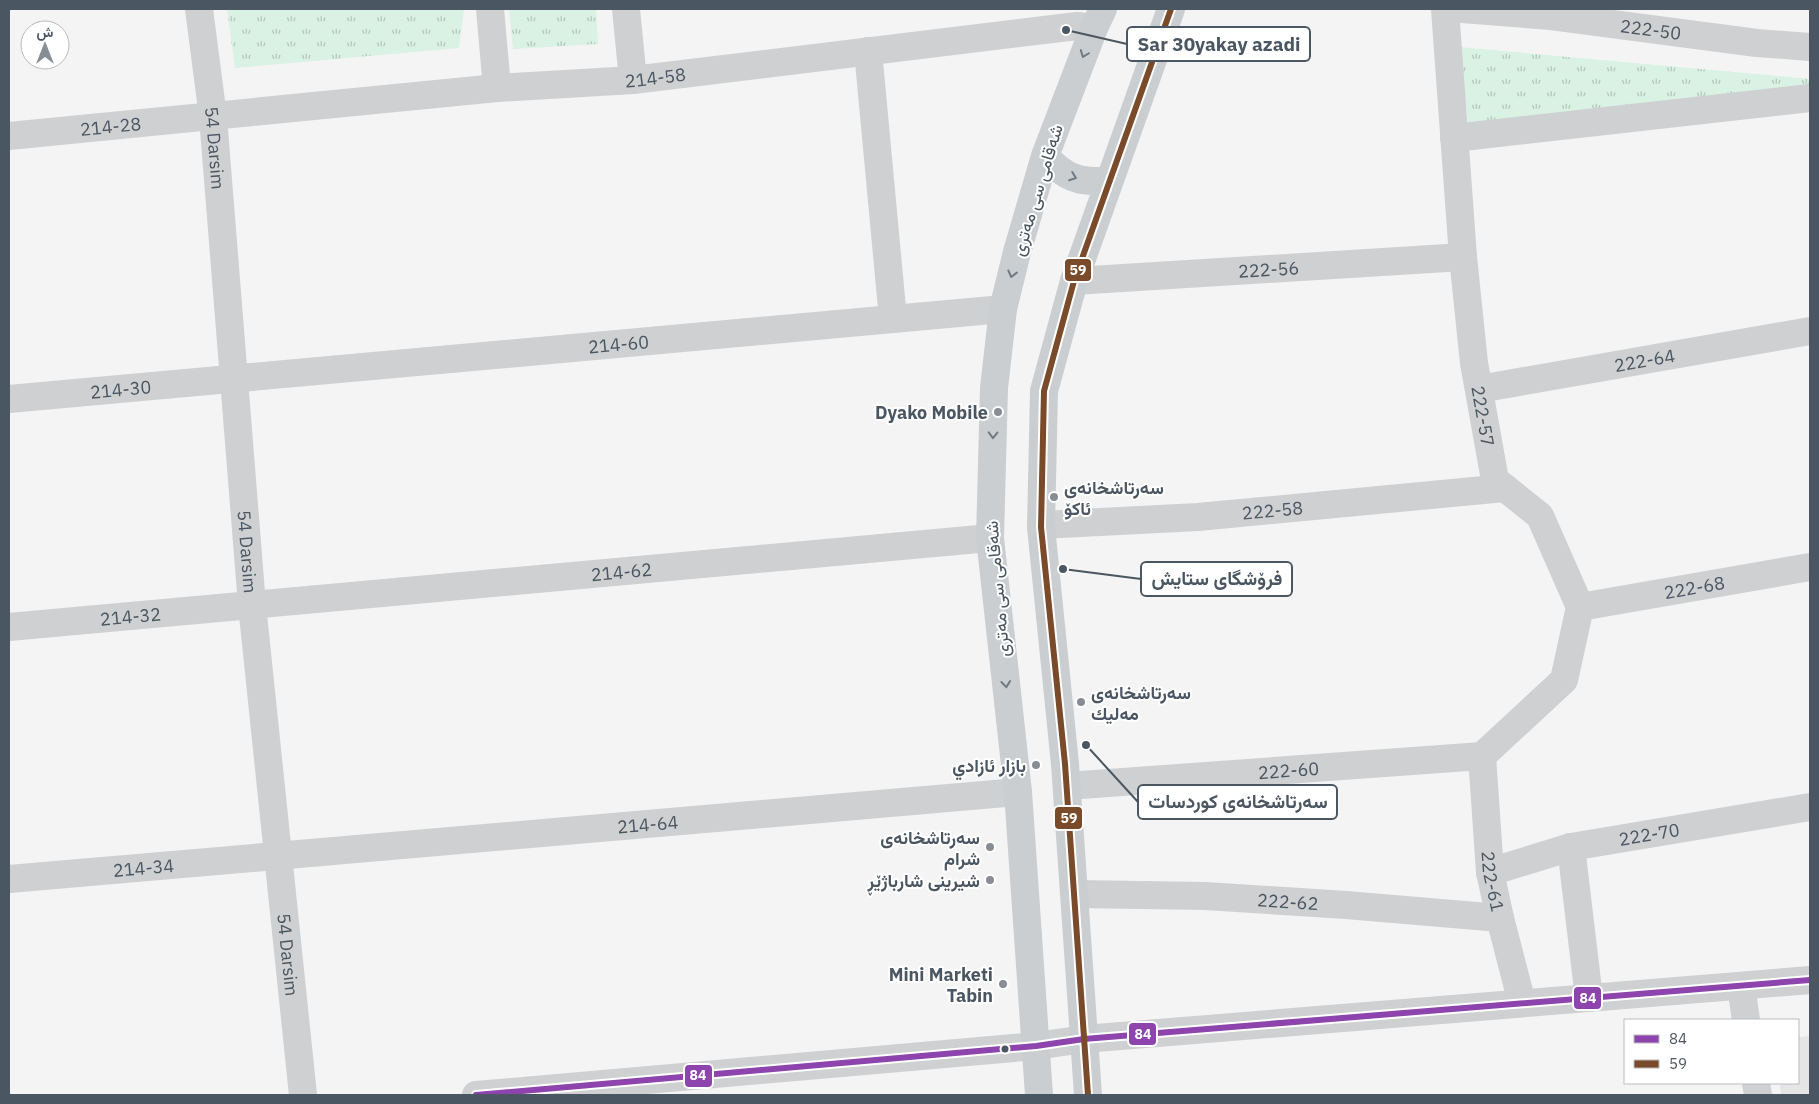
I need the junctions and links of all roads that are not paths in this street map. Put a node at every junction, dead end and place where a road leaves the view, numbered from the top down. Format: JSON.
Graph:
{"nodes":[{"id":1,"x":199,"y":9,"type":"edge"},
{"id":2,"x":490,"y":9,"type":"edge"},
{"id":3,"x":626,"y":9,"type":"edge"},
{"id":4,"x":1171,"y":9,"type":"edge"},
{"id":5,"x":1445,"y":9,"type":"edge"},
{"id":6,"x":1462,"y":9,"type":"edge"},
{"id":7,"x":1551,"y":12,"type":"edge"},
{"id":8,"x":1088,"y":18,"type":"edge"},
{"id":9,"x":1810,"y":46,"type":"edge"},
{"id":10,"x":868,"y":51,"type":"junction"},
{"id":11,"x":633,"y":80,"type":"junction"},
{"id":12,"x":497,"y":88,"type":"junction"},
{"id":13,"x":1810,"y":98,"type":"edge"},
{"id":14,"x":213,"y":117,"type":"junction"},
{"id":15,"x":9,"y":136,"type":"edge"},
{"id":16,"x":1454,"y":138,"type":"junction"},
{"id":17,"x":1045,"y":156,"type":"junction"},
{"id":18,"x":1109,"y":180,"type":"junction"},
{"id":19,"x":1462,"y":257,"type":"junction"},
{"id":20,"x":1074,"y":281,"type":"junction"},
{"id":21,"x":1003,"y":309,"type":"junction"},
{"id":22,"x":893,"y":319,"type":"junction"},
{"id":23,"x":1810,"y":332,"type":"edge"},
{"id":24,"x":234,"y":379,"type":"junction"},
{"id":25,"x":1479,"y":389,"type":"junction"},
{"id":26,"x":9,"y":399,"type":"edge"},
{"id":27,"x":1505,"y":488,"type":"junction"},
{"id":28,"x":1041,"y":525,"type":"junction"},
{"id":29,"x":990,"y":538,"type":"junction"},
{"id":30,"x":1810,"y":567,"type":"edge"},
{"id":31,"x":252,"y":605,"type":"junction"},
{"id":32,"x":1580,"y":607,"type":"junction"},
{"id":33,"x":9,"y":627,"type":"edge"},
{"id":34,"x":1482,"y":756,"type":"junction"},
{"id":35,"x":1067,"y":786,"type":"junction"},
{"id":36,"x":1018,"y":792,"type":"junction"},
{"id":37,"x":1810,"y":807,"type":"edge"},
{"id":38,"x":1571,"y":847,"type":"junction"},
{"id":39,"x":279,"y":855,"type":"junction"},
{"id":40,"x":1490,"y":872,"type":"junction"},
{"id":41,"x":9,"y":879,"type":"edge"},
{"id":42,"x":1076,"y":894,"type":"junction"},
{"id":43,"x":1500,"y":918,"type":"junction"},
{"id":44,"x":1810,"y":980,"type":"edge"},
{"id":45,"x":1741,"y":986,"type":"junction"},
{"id":46,"x":1589,"y":998,"type":"junction"},
{"id":47,"x":1522,"y":1004,"type":"junction"},
{"id":48,"x":1746,"y":1019,"type":"edge"},
{"id":49,"x":1084,"y":1039,"type":"junction"},
{"id":50,"x":1036,"y":1046,"type":"junction"},
{"id":51,"x":303,"y":1095,"type":"edge"},
{"id":52,"x":476,"y":1095,"type":"edge"},
{"id":53,"x":1039,"y":1095,"type":"edge"},
{"id":54,"x":1088,"y":1095,"type":"edge"}],
"edges":[{"from":1,"to":14,"type":"street","name":"54 Darsim"},
{"from":2,"to":12,"type":"street"},
{"from":3,"to":11,"type":"street"},
{"from":4,"to":18,"type":"main road"},
{"from":5,"to":16,"type":"street","name":"222-57"},
{"from":6,"to":7,"type":"street","name":"222-50"},
{"from":7,"to":9,"type":"street","name":"222-50"},
{"from":8,"to":10,"type":"street","name":"214-58"},
{"from":8,"to":17,"type":"main road","name":"شەقامی سی مەتری","one_way":true},
{"from":10,"to":11,"type":"street","name":"214-58"},
{"from":10,"to":22,"type":"street"},
{"from":11,"to":12,"type":"street","name":"214-58"},
{"from":12,"to":14,"type":"street","name":"214-58"},
{"from":13,"to":16,"type":"street"},
{"from":14,"to":15,"type":"street","name":"214-28"},
{"from":14,"to":24,"type":"street","name":"54 Darsim"},
{"from":16,"to":19,"type":"street","name":"222-57"},
{"from":17,"to":18,"type":"main road","one_way":true},
{"from":17,"to":21,"type":"main road","name":"شەقامی سی مەتری","one_way":true},
{"from":18,"to":20,"type":"main road"},
{"from":19,"to":20,"type":"street","name":"222-56"},
{"from":19,"to":25,"type":"street","name":"222-57"},
{"from":20,"to":28,"type":"main road"},
{"from":21,"to":22,"type":"street","name":"214-60"},
{"from":21,"to":29,"type":"main road","name":"شەقامی سی مەتری","one_way":true},
{"from":22,"to":24,"type":"street","name":"214-60"},
{"from":23,"to":25,"type":"street","name":"222-64"},
{"from":24,"to":26,"type":"street","name":"214-30"},
{"from":24,"to":31,"type":"street","name":"54 Darsim"},
{"from":25,"to":27,"type":"street","name":"222-57"},
{"from":27,"to":28,"type":"street","name":"222-58"},
{"from":27,"to":32,"type":"street","name":"222-57"},
{"from":28,"to":35,"type":"main road"},
{"from":29,"to":31,"type":"street","name":"214-62"},
{"from":29,"to":36,"type":"main road","name":"شەقامی سی مەتری","one_way":true},
{"from":30,"to":32,"type":"street","name":"222-68"},
{"from":31,"to":33,"type":"street","name":"214-32"},
{"from":31,"to":39,"type":"street","name":"54 Darsim"},
{"from":32,"to":34,"type":"street"},
{"from":34,"to":35,"type":"street","name":"222-60"},
{"from":34,"to":40,"type":"street","name":"222-61"},
{"from":35,"to":42,"type":"main road"},
{"from":36,"to":39,"type":"street","name":"214-64"},
{"from":36,"to":50,"type":"main road","name":"شەقامی سی مەتری"},
{"from":37,"to":38,"type":"street","name":"222-70"},
{"from":38,"to":40,"type":"street","name":"222-70"},
{"from":38,"to":46,"type":"street"},
{"from":39,"to":41,"type":"street","name":"214-34"},
{"from":39,"to":51,"type":"street","name":"54 Darsim"},
{"from":40,"to":43,"type":"street","name":"222-61"},
{"from":42,"to":43,"type":"street","name":"222-62"},
{"from":42,"to":49,"type":"main road"},
{"from":43,"to":47,"type":"street","name":"222-61"},
{"from":44,"to":45,"type":"street"},
{"from":45,"to":46,"type":"street"},
{"from":45,"to":48,"type":"street"},
{"from":46,"to":47,"type":"street"},
{"from":47,"to":49,"type":"street"},
{"from":49,"to":50,"type":"street"},
{"from":49,"to":54,"type":"main road"},
{"from":50,"to":52,"type":"street"},
{"from":50,"to":53,"type":"main road","name":"شەقامی سی مەتری"}]}
